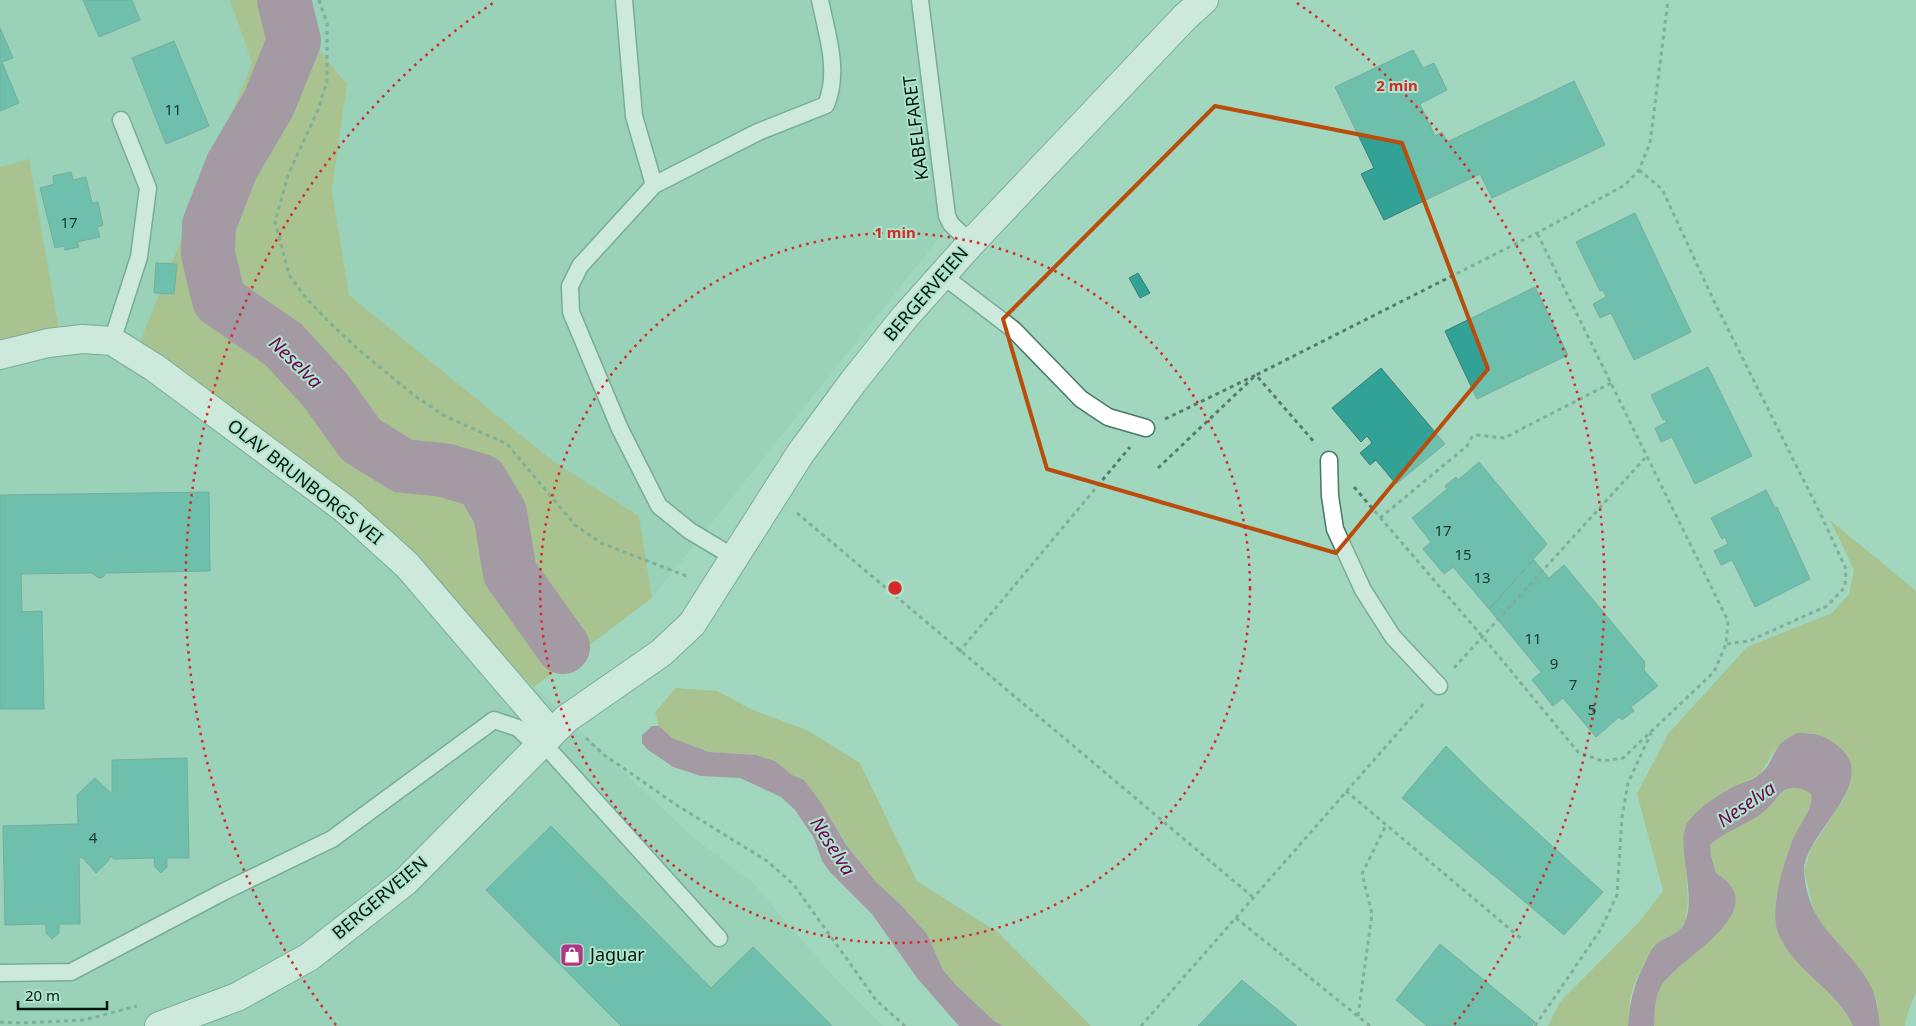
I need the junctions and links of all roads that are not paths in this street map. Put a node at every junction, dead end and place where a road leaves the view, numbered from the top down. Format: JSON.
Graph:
{"nodes":[{"id":1,"x":624,"y":0,"type":"edge"},
{"id":2,"x":820,"y":0,"type":"edge"},
{"id":3,"x":920,"y":0,"type":"edge"},
{"id":4,"x":1204,"y":0,"type":"edge"},
{"id":5,"x":121,"y":120,"type":"dead end"},
{"id":6,"x":654,"y":185,"type":"junction"},
{"id":7,"x":971,"y":243,"type":"junction"},
{"id":8,"x":942,"y":275,"type":"junction"},
{"id":9,"x":112,"y":341,"type":"junction"},
{"id":10,"x":0,"y":355,"type":"edge"},
{"id":11,"x":1146,"y":428,"type":"road end"},
{"id":12,"x":1329,"y":460,"type":"road end"},
{"id":13,"x":725,"y":551,"type":"junction"},
{"id":14,"x":1439,"y":686,"type":"road end"},
{"id":15,"x":556,"y":735,"type":"junction"},
{"id":16,"x":718,"y":938,"type":"dead end"},
{"id":17,"x":0,"y":973,"type":"edge"},
{"id":18,"x":152,"y":1015,"type":"edge"}],
"edges":[{"from":1,"to":6,"type":"lane"},
{"from":2,"to":6,"type":"lane"},
{"from":3,"to":7,"type":"lane","name":"KABELFARET"},
{"from":4,"to":7,"type":"street","name":"BERGERVEIEN"},
{"from":5,"to":9,"type":"lane"},
{"from":6,"to":13,"type":"lane"},
{"from":7,"to":8,"type":"street","name":"BERGERVEIEN"},
{"from":8,"to":11,"type":"lane"},
{"from":8,"to":13,"type":"street","name":"BERGERVEIEN"},
{"from":9,"to":10,"type":"street","name":"OLAV BRUNBORGS VEI"},
{"from":9,"to":15,"type":"street","name":"OLAV BRUNBORGS VEI"},
{"from":12,"to":14,"type":"lane"},
{"from":13,"to":15,"type":"street","name":"BERGERVEIEN"},
{"from":15,"to":16,"type":"lane"},
{"from":15,"to":17,"type":"lane"},
{"from":15,"to":18,"type":"street","name":"BERGERVEIEN"}]}
